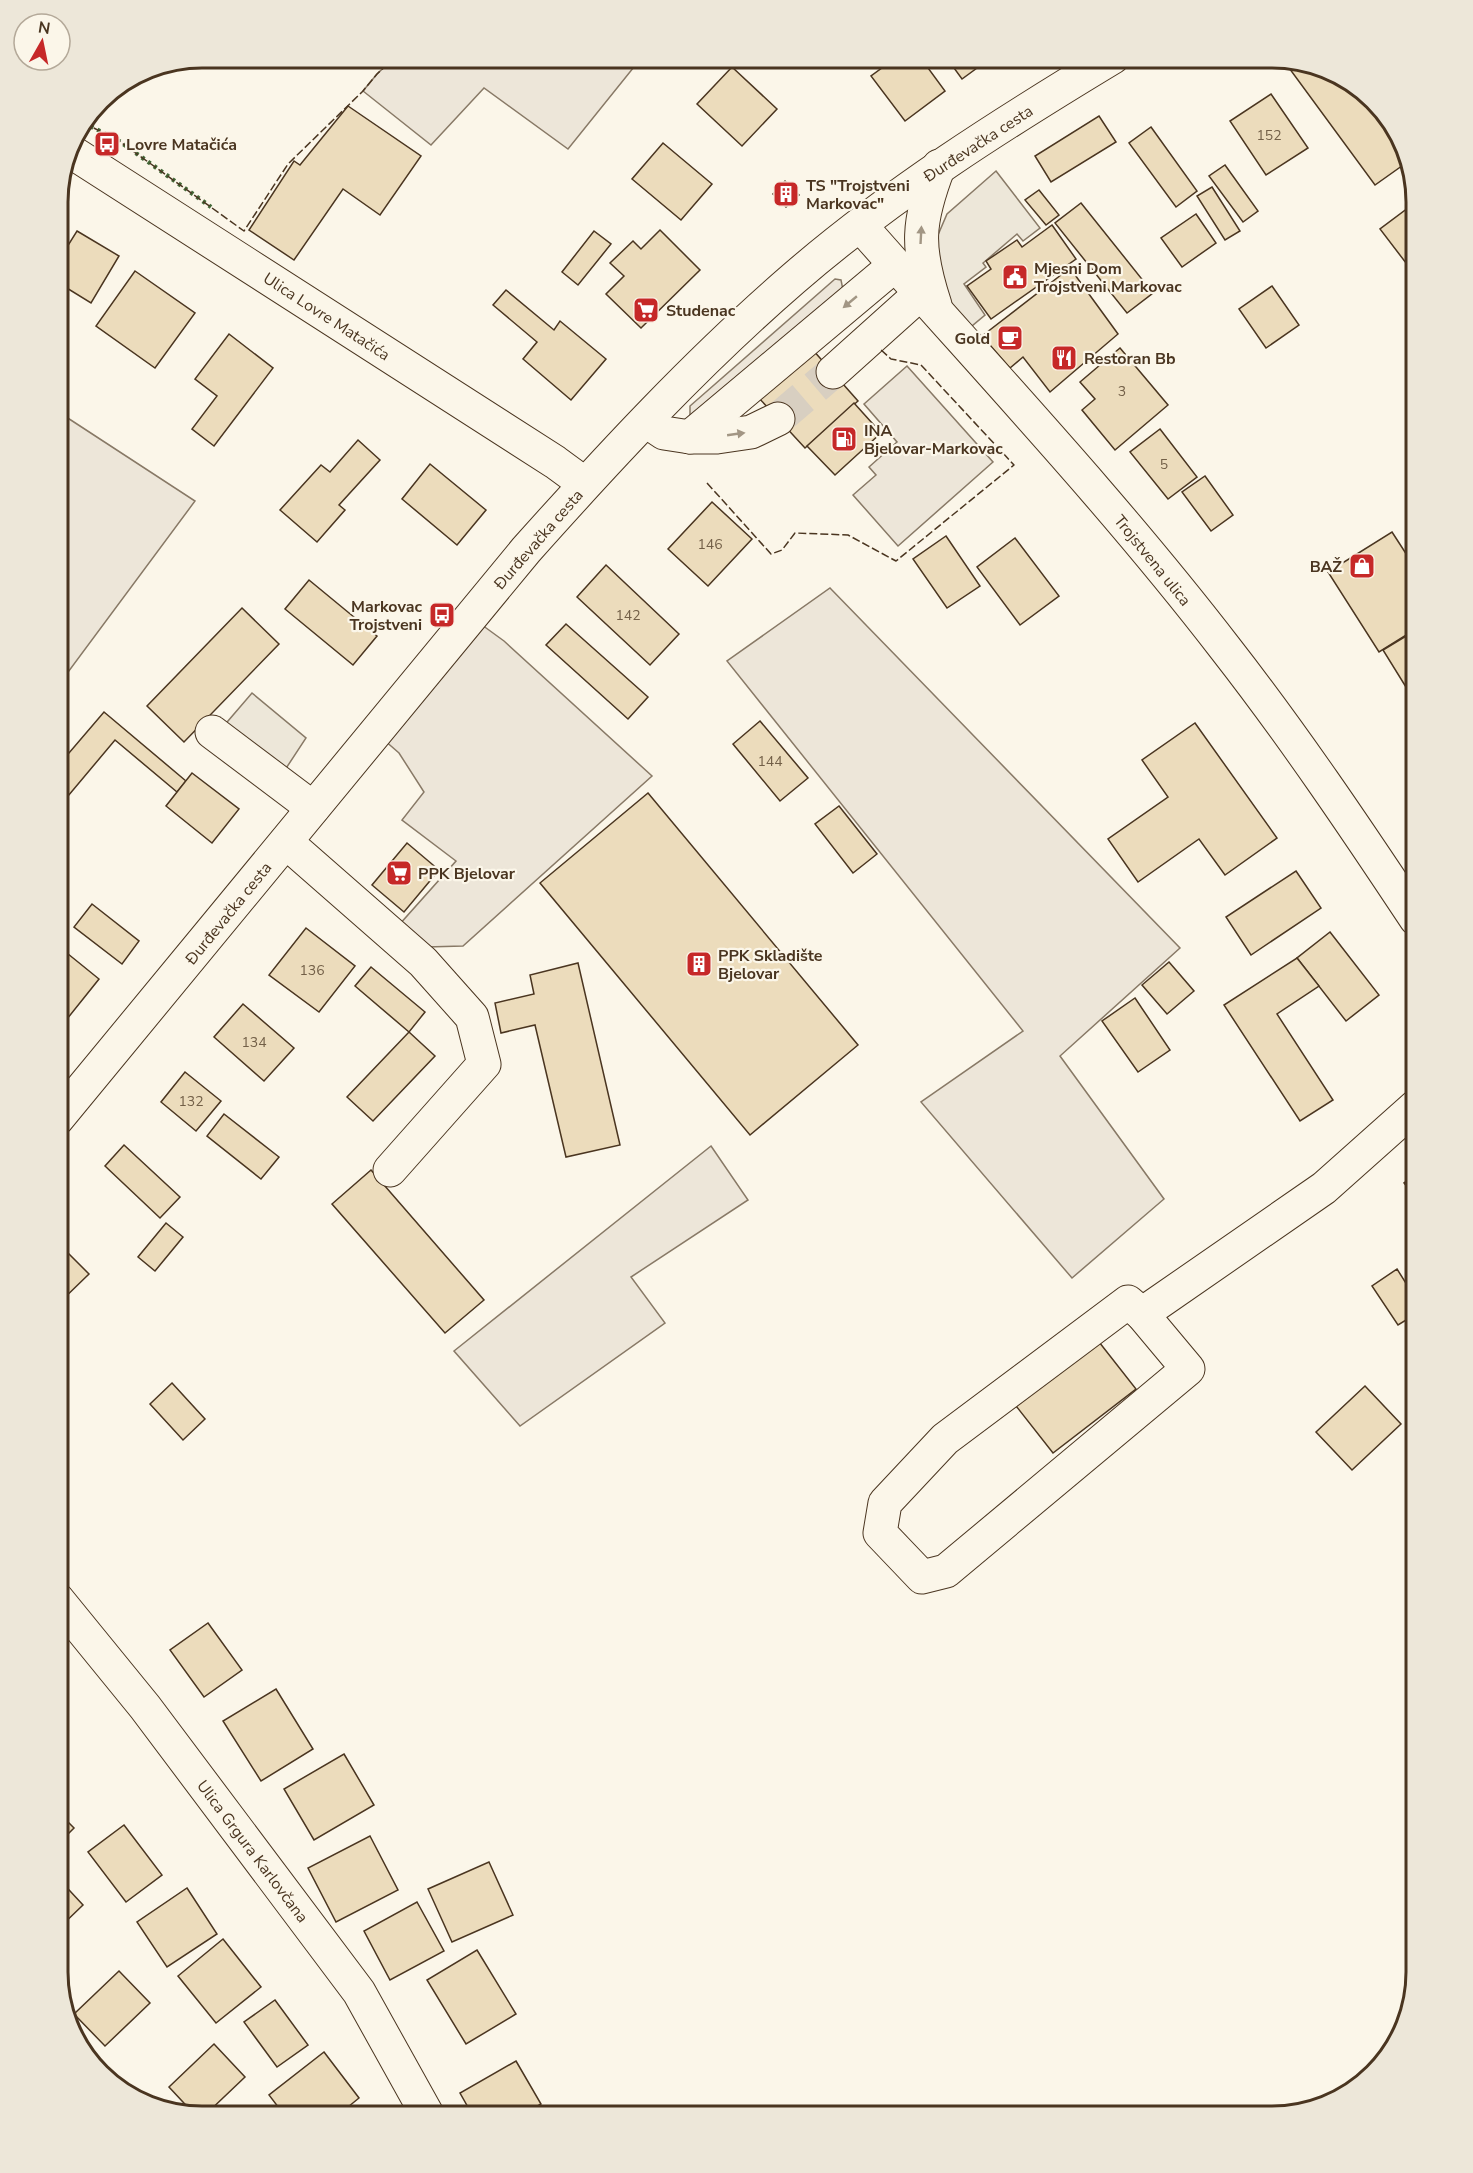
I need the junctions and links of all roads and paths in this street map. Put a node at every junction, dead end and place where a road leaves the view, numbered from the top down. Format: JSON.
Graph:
{"nodes":[{"id":1,"x":1096,"y":68,"type":"edge"},
{"id":2,"x":76,"y":155,"type":"edge"},
{"id":3,"x":939,"y":166,"type":"junction"},
{"id":4,"x":860,"y":225,"type":"junction"},
{"id":5,"x":895,"y":265,"type":"junction"},
{"id":6,"x":929,"y":303,"type":"junction"},
{"id":7,"x":833,"y":372,"type":"tunnel mouth"},
{"id":8,"x":778,"y":419,"type":"tunnel mouth"},
{"id":9,"x":646,"y":421,"type":"junction"},
{"id":10,"x":690,"y":437,"type":"junction"},
{"id":11,"x":585,"y":484,"type":"junction"},
{"id":12,"x":212,"y":732,"type":"dead end"},
{"id":13,"x":313,"y":808,"type":"junction"},
{"id":14,"x":286,"y":842,"type":"junction"},
{"id":15,"x":1406,"y":904,"type":"edge"},
{"id":16,"x":67,"y":1106,"type":"edge"},
{"id":17,"x":1406,"y":1115,"type":"edge"},
{"id":18,"x":390,"y":1170,"type":"dead end"},
{"id":19,"x":1142,"y":1314,"type":"junction"},
{"id":20,"x":67,"y":1612,"type":"edge"},
{"id":21,"x":422,"y":2105,"type":"edge"}],
"edges":[{"from":1,"to":3,"type":"main road","name":"Đurđevačka cesta"},
{"from":2,"to":11,"type":"main road","name":"Ulica Lovre Matačića"},
{"from":3,"to":4,"type":"main road","name":"Đurđevačka cesta"},
{"from":6,"to":3,"type":"main road","one_way":true},
{"from":4,"to":5,"type":"main road","name":"Trojstvena ulica"},
{"from":4,"to":9,"type":"main road","name":"Đurđevačka cesta"},
{"from":5,"to":6,"type":"main road","name":"Trojstvena ulica"},
{"from":5,"to":10,"type":"main road","one_way":true},
{"from":6,"to":7,"type":"main road"},
{"from":6,"to":15,"type":"main road","name":"Trojstvena ulica"},
{"from":10,"to":8,"type":"main road","one_way":true},
{"from":9,"to":10,"type":"main road"},
{"from":9,"to":11,"type":"main road","name":"Đurđevačka cesta"},
{"from":11,"to":13,"type":"main road","name":"Đurđevačka cesta"},
{"from":12,"to":13,"type":"main road"},
{"from":13,"to":14,"type":"main road","name":"Đurđevačka cesta"},
{"from":14,"to":16,"type":"main road","name":"Đurđevačka cesta"},
{"from":14,"to":18,"type":"main road"},
{"from":17,"to":19,"type":"main road"},
{"from":19,"to":19,"type":"main road"},
{"from":20,"to":21,"type":"main road","name":"Ulica Grgura Karlovčana"}]}
